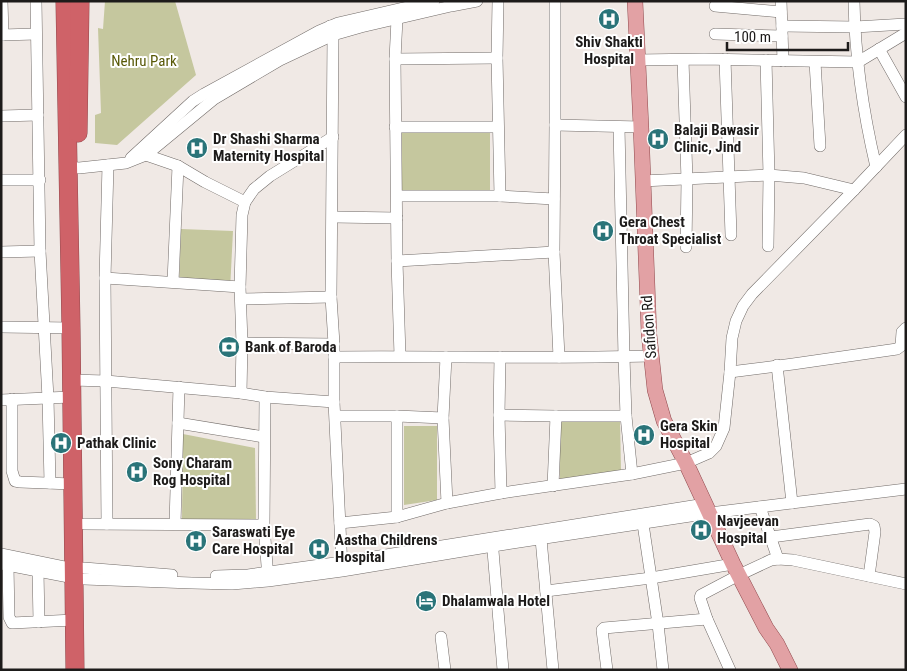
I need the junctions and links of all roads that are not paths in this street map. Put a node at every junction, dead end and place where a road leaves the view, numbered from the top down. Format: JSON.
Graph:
{"nodes":[{"id":1,"x":2,"y":1,"type":"edge"},
{"id":2,"x":36,"y":1,"type":"edge"},
{"id":3,"x":65,"y":1,"type":"edge"},
{"id":4,"x":80,"y":1,"type":"edge"},
{"id":5,"x":434,"y":1,"type":"edge"},
{"id":6,"x":478,"y":1,"type":"edge"},
{"id":7,"x":498,"y":1,"type":"edge"},
{"id":8,"x":554,"y":1,"type":"edge"},
{"id":9,"x":635,"y":1,"type":"edge"},
{"id":10,"x":854,"y":1,"type":"edge"},
{"id":11,"x":451,"y":4,"type":"edge"},
{"id":12,"x":715,"y":6,"type":"dead end"},
{"id":13,"x":781,"y":7,"type":"edge"},
{"id":14,"x":397,"y":19,"type":"junction"},
{"id":15,"x":906,"y":24,"type":"edge"},
{"id":16,"x":855,"y":27,"type":"junction"},
{"id":17,"x":332,"y":31,"type":"junction"},
{"id":18,"x":782,"y":31,"type":"junction"},
{"id":19,"x":906,"y":33,"type":"edge"},
{"id":20,"x":36,"y":34,"type":"junction"},
{"id":21,"x":715,"y":34,"type":"dead end"},
{"id":22,"x":2,"y":35,"type":"edge"},
{"id":23,"x":879,"y":49,"type":"junction"},
{"id":24,"x":497,"y":58,"type":"junction"},
{"id":25,"x":395,"y":59,"type":"junction"},
{"id":26,"x":725,"y":59,"type":"junction"},
{"id":27,"x":638,"y":60,"type":"junction"},
{"id":28,"x":683,"y":60,"type":"junction"},
{"id":29,"x":766,"y":60,"type":"junction"},
{"id":30,"x":783,"y":61,"type":"junction"},
{"id":31,"x":815,"y":62,"type":"junction"},
{"id":32,"x":858,"y":62,"type":"junction"},
{"id":33,"x":906,"y":96,"type":"edge"},
{"id":34,"x":38,"y":115,"type":"junction"},
{"id":35,"x":1,"y":116,"type":"edge"},
{"id":36,"x":555,"y":125,"type":"junction"},
{"id":37,"x":396,"y":127,"type":"junction"},
{"id":38,"x":498,"y":127,"type":"junction"},
{"id":39,"x":619,"y":127,"type":"junction"},
{"id":40,"x":641,"y":127,"type":"junction"},
{"id":41,"x":906,"y":135,"type":"edge"},
{"id":42,"x":333,"y":137,"type":"junction"},
{"id":43,"x":820,"y":146,"type":"dead end"},
{"id":44,"x":146,"y":155,"type":"junction"},
{"id":45,"x":126,"y":163,"type":"junction"},
{"id":46,"x":108,"y":165,"type":"junction"},
{"id":47,"x":178,"y":166,"type":"junction"},
{"id":48,"x":73,"y":167,"type":"junction"},
{"id":49,"x":876,"y":167,"type":"junction"},
{"id":50,"x":769,"y":175,"type":"junction"},
{"id":51,"x":730,"y":178,"type":"junction"},
{"id":52,"x":1,"y":180,"type":"edge"},
{"id":53,"x":40,"y":180,"type":"junction"},
{"id":54,"x":687,"y":180,"type":"junction"},
{"id":55,"x":642,"y":181,"type":"junction"},
{"id":56,"x":854,"y":190,"type":"junction"},
{"id":57,"x":397,"y":196,"type":"junction"},
{"id":58,"x":500,"y":196,"type":"junction"},
{"id":59,"x":554,"y":199,"type":"junction"},
{"id":60,"x":245,"y":202,"type":"junction"},
{"id":61,"x":332,"y":217,"type":"junction"},
{"id":62,"x":397,"y":218,"type":"junction"},
{"id":63,"x":731,"y":235,"type":"dead end"},
{"id":64,"x":768,"y":246,"type":"dead end"},
{"id":65,"x":686,"y":247,"type":"dead end"},
{"id":66,"x":40,"y":251,"type":"junction"},
{"id":67,"x":1,"y":252,"type":"edge"},
{"id":68,"x":554,"y":252,"type":"junction"},
{"id":69,"x":397,"y":261,"type":"junction"},
{"id":70,"x":105,"y":278,"type":"junction"},
{"id":71,"x":173,"y":282,"type":"junction"},
{"id":72,"x":241,"y":293,"type":"junction"},
{"id":73,"x":331,"y":297,"type":"junction"},
{"id":74,"x":1,"y":327,"type":"edge"},
{"id":75,"x":44,"y":327,"type":"junction"},
{"id":76,"x":71,"y":328,"type":"junction"},
{"id":77,"x":906,"y":328,"type":"edge"},
{"id":78,"x":242,"y":343,"type":"junction"},
{"id":79,"x":334,"y":344,"type":"junction"},
{"id":80,"x":334,"y":356,"type":"junction"},
{"id":81,"x":400,"y":356,"type":"junction"},
{"id":82,"x":651,"y":356,"type":"junction"},
{"id":83,"x":446,"y":357,"type":"junction"},
{"id":84,"x":500,"y":357,"type":"junction"},
{"id":85,"x":559,"y":357,"type":"junction"},
{"id":86,"x":624,"y":357,"type":"junction"},
{"id":87,"x":777,"y":365,"type":"junction"},
{"id":88,"x":730,"y":372,"type":"junction"},
{"id":89,"x":106,"y":381,"type":"junction"},
{"id":90,"x":75,"y":386,"type":"junction"},
{"id":91,"x":179,"y":388,"type":"junction"},
{"id":92,"x":241,"y":393,"type":"junction"},
{"id":93,"x":265,"y":397,"type":"junction"},
{"id":94,"x":48,"y":398,"type":"junction"},
{"id":95,"x":7,"y":400,"type":"edge"},
{"id":96,"x":334,"y":402,"type":"junction"},
{"id":97,"x":499,"y":415,"type":"junction"},
{"id":98,"x":336,"y":416,"type":"junction"},
{"id":99,"x":397,"y":416,"type":"junction"},
{"id":100,"x":556,"y":416,"type":"junction"},
{"id":101,"x":626,"y":416,"type":"junction"},
{"id":102,"x":443,"y":418,"type":"junction"},
{"id":103,"x":178,"y":422,"type":"junction"},
{"id":104,"x":264,"y":437,"type":"junction"},
{"id":105,"x":686,"y":463,"type":"junction"},
{"id":106,"x":632,"y":474,"type":"junction"},
{"id":107,"x":50,"y":483,"type":"junction"},
{"id":108,"x":72,"y":484,"type":"junction"},
{"id":109,"x":553,"y":486,"type":"junction"},
{"id":110,"x":906,"y":489,"type":"edge"},
{"id":111,"x":501,"y":493,"type":"junction"},
{"id":112,"x":447,"y":502,"type":"junction"},
{"id":113,"x":792,"y":503,"type":"junction"},
{"id":114,"x":760,"y":507,"type":"junction"},
{"id":115,"x":707,"y":508,"type":"junction"},
{"id":116,"x":397,"y":517,"type":"junction"},
{"id":117,"x":340,"y":523,"type":"junction"},
{"id":118,"x":84,"y":524,"type":"junction"},
{"id":119,"x":107,"y":524,"type":"junction"},
{"id":120,"x":176,"y":524,"type":"junction"},
{"id":121,"x":643,"y":524,"type":"junction"},
{"id":122,"x":264,"y":525,"type":"junction"},
{"id":123,"x":771,"y":537,"type":"junction"},
{"id":124,"x":541,"y":538,"type":"junction"},
{"id":125,"x":492,"y":541,"type":"junction"},
{"id":126,"x":1,"y":554,"type":"edge"},
{"id":127,"x":778,"y":558,"type":"junction"},
{"id":128,"x":4,"y":565,"type":"edge"},
{"id":129,"x":342,"y":566,"type":"junction"},
{"id":130,"x":736,"y":569,"type":"junction"},
{"id":131,"x":38,"y":571,"type":"junction"},
{"id":132,"x":79,"y":573,"type":"junction"},
{"id":133,"x":268,"y":576,"type":"junction"},
{"id":134,"x":869,"y":576,"type":"junction"},
{"id":135,"x":651,"y":578,"type":"junction"},
{"id":136,"x":906,"y":584,"type":"edge"},
{"id":137,"x":546,"y":591,"type":"junction"},
{"id":138,"x":707,"y":619,"type":"junction"},
{"id":139,"x":74,"y":620,"type":"junction"},
{"id":140,"x":39,"y":622,"type":"junction"},
{"id":141,"x":658,"y":624,"type":"junction"},
{"id":142,"x":766,"y":628,"type":"junction"},
{"id":143,"x":440,"y":637,"type":"dead end"},
{"id":144,"x":726,"y":668,"type":"edge"},
{"id":145,"x":75,"y":670,"type":"edge"},
{"id":146,"x":85,"y":670,"type":"edge"},
{"id":147,"x":445,"y":670,"type":"edge"},
{"id":148,"x":503,"y":670,"type":"edge"},
{"id":149,"x":553,"y":670,"type":"edge"},
{"id":150,"x":607,"y":670,"type":"edge"},
{"id":151,"x":663,"y":670,"type":"edge"},
{"id":152,"x":783,"y":670,"type":"edge"},
{"id":153,"x":790,"y":670,"type":"edge"}],
"edges":[{"from":1,"to":22,"type":"street"},
{"from":2,"to":20,"type":"street"},
{"from":3,"to":48,"type":"highway"},
{"from":4,"to":48,"type":"highway"},
{"from":5,"to":17,"type":"street"},
{"from":6,"to":11,"type":"street"},
{"from":7,"to":24,"type":"street"},
{"from":8,"to":36,"type":"street"},
{"from":9,"to":27,"type":"main road","name":"Safidon Rd"},
{"from":10,"to":16,"type":"street"},
{"from":11,"to":14,"type":"street"},
{"from":12,"to":13,"type":"street"},
{"from":13,"to":18,"type":"street"},
{"from":14,"to":17,"type":"street"},
{"from":14,"to":25,"type":"street"},
{"from":15,"to":16,"type":"street"},
{"from":16,"to":18,"type":"street"},
{"from":16,"to":32,"type":"street"},
{"from":17,"to":42,"type":"street"},
{"from":17,"to":44,"type":"street"},
{"from":17,"to":45,"type":"street"},
{"from":18,"to":21,"type":"street"},
{"from":18,"to":30,"type":"street"},
{"from":19,"to":23,"type":"street"},
{"from":20,"to":22,"type":"street"},
{"from":20,"to":34,"type":"street"},
{"from":23,"to":32,"type":"street"},
{"from":23,"to":33,"type":"street"},
{"from":24,"to":25,"type":"street"},
{"from":24,"to":38,"type":"street"},
{"from":25,"to":37,"type":"street"},
{"from":26,"to":28,"type":"street"},
{"from":26,"to":29,"type":"street"},
{"from":26,"to":51,"type":"street"},
{"from":27,"to":28,"type":"street"},
{"from":27,"to":40,"type":"main road","name":"Safidon Rd"},
{"from":28,"to":54,"type":"street"},
{"from":29,"to":30,"type":"street"},
{"from":29,"to":50,"type":"street"},
{"from":30,"to":31,"type":"street"},
{"from":31,"to":32,"type":"street"},
{"from":31,"to":43,"type":"street"},
{"from":32,"to":49,"type":"street"},
{"from":34,"to":35,"type":"street"},
{"from":34,"to":53,"type":"street"},
{"from":36,"to":39,"type":"street"},
{"from":36,"to":59,"type":"street"},
{"from":37,"to":38,"type":"street"},
{"from":37,"to":57,"type":"street"},
{"from":38,"to":58,"type":"street"},
{"from":39,"to":40,"type":"street"},
{"from":39,"to":86,"type":"street"},
{"from":40,"to":55,"type":"main road","name":"Safidon Rd"},
{"from":41,"to":49,"type":"street"},
{"from":42,"to":60,"type":"street"},
{"from":42,"to":61,"type":"street"},
{"from":44,"to":45,"type":"street"},
{"from":44,"to":47,"type":"street"},
{"from":45,"to":46,"type":"street"},
{"from":46,"to":48,"type":"street"},
{"from":46,"to":70,"type":"street"},
{"from":47,"to":60,"type":"street"},
{"from":47,"to":71,"type":"street"},
{"from":48,"to":76,"type":"highway"},
{"from":48,"to":90,"type":"highway"},
{"from":49,"to":56,"type":"street"},
{"from":50,"to":51,"type":"street"},
{"from":50,"to":56,"type":"street"},
{"from":50,"to":64,"type":"street"},
{"from":51,"to":54,"type":"street"},
{"from":51,"to":63,"type":"street"},
{"from":52,"to":53,"type":"street"},
{"from":53,"to":66,"type":"street"},
{"from":54,"to":55,"type":"street"},
{"from":54,"to":65,"type":"street"},
{"from":55,"to":82,"type":"main road","name":"Safidon Rd"},
{"from":56,"to":88,"type":"street"},
{"from":57,"to":58,"type":"street"},
{"from":57,"to":62,"type":"street"},
{"from":58,"to":59,"type":"street"},
{"from":59,"to":68,"type":"street"},
{"from":60,"to":72,"type":"street"},
{"from":61,"to":62,"type":"street"},
{"from":61,"to":73,"type":"street"},
{"from":62,"to":69,"type":"street"},
{"from":66,"to":67,"type":"street"},
{"from":66,"to":75,"type":"street"},
{"from":68,"to":69,"type":"street"},
{"from":68,"to":85,"type":"street"},
{"from":69,"to":81,"type":"street"},
{"from":70,"to":71,"type":"street"},
{"from":70,"to":89,"type":"street"},
{"from":71,"to":72,"type":"street"},
{"from":72,"to":73,"type":"street"},
{"from":72,"to":78,"type":"street"},
{"from":73,"to":79,"type":"street"},
{"from":74,"to":75,"type":"street"},
{"from":75,"to":76,"type":"street"},
{"from":75,"to":94,"type":"street"},
{"from":76,"to":90,"type":"highway"},
{"from":77,"to":87,"type":"street"},
{"from":78,"to":79,"type":"street"},
{"from":78,"to":92,"type":"street"},
{"from":79,"to":80,"type":"street"},
{"from":80,"to":81,"type":"street"},
{"from":80,"to":96,"type":"street"},
{"from":81,"to":83,"type":"street"},
{"from":82,"to":86,"type":"street"},
{"from":82,"to":105,"type":"main road","name":"Safidon Rd"},
{"from":83,"to":84,"type":"street"},
{"from":83,"to":102,"type":"street"},
{"from":84,"to":85,"type":"street"},
{"from":84,"to":97,"type":"street"},
{"from":85,"to":86,"type":"street"},
{"from":86,"to":101,"type":"street"},
{"from":87,"to":88,"type":"street"},
{"from":87,"to":113,"type":"street"},
{"from":88,"to":105,"type":"street"},
{"from":89,"to":90,"type":"street"},
{"from":89,"to":91,"type":"street"},
{"from":89,"to":119,"type":"street"},
{"from":90,"to":94,"type":"street"},
{"from":90,"to":108,"type":"highway"},
{"from":90,"to":118,"type":"highway"},
{"from":91,"to":92,"type":"street"},
{"from":91,"to":103,"type":"street"},
{"from":92,"to":93,"type":"street"},
{"from":93,"to":96,"type":"street"},
{"from":93,"to":104,"type":"street"},
{"from":94,"to":95,"type":"street"},
{"from":94,"to":107,"type":"street"},
{"from":95,"to":107,"type":"street"},
{"from":96,"to":98,"type":"street"},
{"from":97,"to":100,"type":"street"},
{"from":97,"to":111,"type":"street"},
{"from":98,"to":99,"type":"street"},
{"from":98,"to":117,"type":"street"},
{"from":99,"to":102,"type":"street"},
{"from":99,"to":116,"type":"street"},
{"from":100,"to":101,"type":"street"},
{"from":100,"to":109,"type":"street"},
{"from":101,"to":106,"type":"street"},
{"from":102,"to":112,"type":"street"},
{"from":103,"to":104,"type":"street"},
{"from":103,"to":120,"type":"street"},
{"from":104,"to":122,"type":"street"},
{"from":105,"to":106,"type":"street"},
{"from":105,"to":115,"type":"main road","name":"Safidon Rd"},
{"from":106,"to":109,"type":"street"},
{"from":107,"to":108,"type":"street"},
{"from":108,"to":132,"type":"highway"},
{"from":109,"to":111,"type":"street"},
{"from":110,"to":113,"type":"street"},
{"from":111,"to":112,"type":"street"},
{"from":112,"to":116,"type":"street"},
{"from":113,"to":114,"type":"street"},
{"from":114,"to":115,"type":"street"},
{"from":114,"to":123,"type":"street"},
{"from":115,"to":121,"type":"street"},
{"from":115,"to":125,"type":"street"},
{"from":115,"to":130,"type":"main road","name":"Safidon Rd"},
{"from":116,"to":117,"type":"street"},
{"from":117,"to":129,"type":"street"},
{"from":118,"to":119,"type":"street"},
{"from":118,"to":132,"type":"highway"},
{"from":119,"to":120,"type":"street"},
{"from":120,"to":122,"type":"street"},
{"from":121,"to":124,"type":"street"},
{"from":121,"to":135,"type":"street"},
{"from":122,"to":133,"type":"street"},
{"from":123,"to":127,"type":"street"},
{"from":123,"to":134,"type":"street"},
{"from":124,"to":125,"type":"street"},
{"from":124,"to":137,"type":"street"},
{"from":125,"to":129,"type":"street"},
{"from":125,"to":148,"type":"street"},
{"from":126,"to":132,"type":"street"},
{"from":127,"to":130,"type":"street"},
{"from":127,"to":134,"type":"street"},
{"from":128,"to":131,"type":"street"},
{"from":128,"to":140,"type":"street"},
{"from":129,"to":133,"type":"street"},
{"from":130,"to":135,"type":"street"},
{"from":130,"to":138,"type":"street"},
{"from":130,"to":142,"type":"main road","name":"Safidon Rd"},
{"from":131,"to":132,"type":"street"},
{"from":131,"to":140,"type":"street"},
{"from":132,"to":133,"type":"street"},
{"from":132,"to":139,"type":"highway"},
{"from":132,"to":146,"type":"highway"},
{"from":134,"to":136,"type":"street"},
{"from":135,"to":137,"type":"street"},
{"from":135,"to":141,"type":"street"},
{"from":137,"to":149,"type":"street"},
{"from":138,"to":141,"type":"street"},
{"from":138,"to":144,"type":"street"},
{"from":139,"to":140,"type":"street"},
{"from":139,"to":145,"type":"highway"},
{"from":141,"to":150,"type":"street"},
{"from":141,"to":151,"type":"street"},
{"from":142,"to":152,"type":"main road","name":"Safidon Rd"},
{"from":142,"to":153,"type":"main road","name":"Safidon Rd"},
{"from":143,"to":147,"type":"street"}]}
